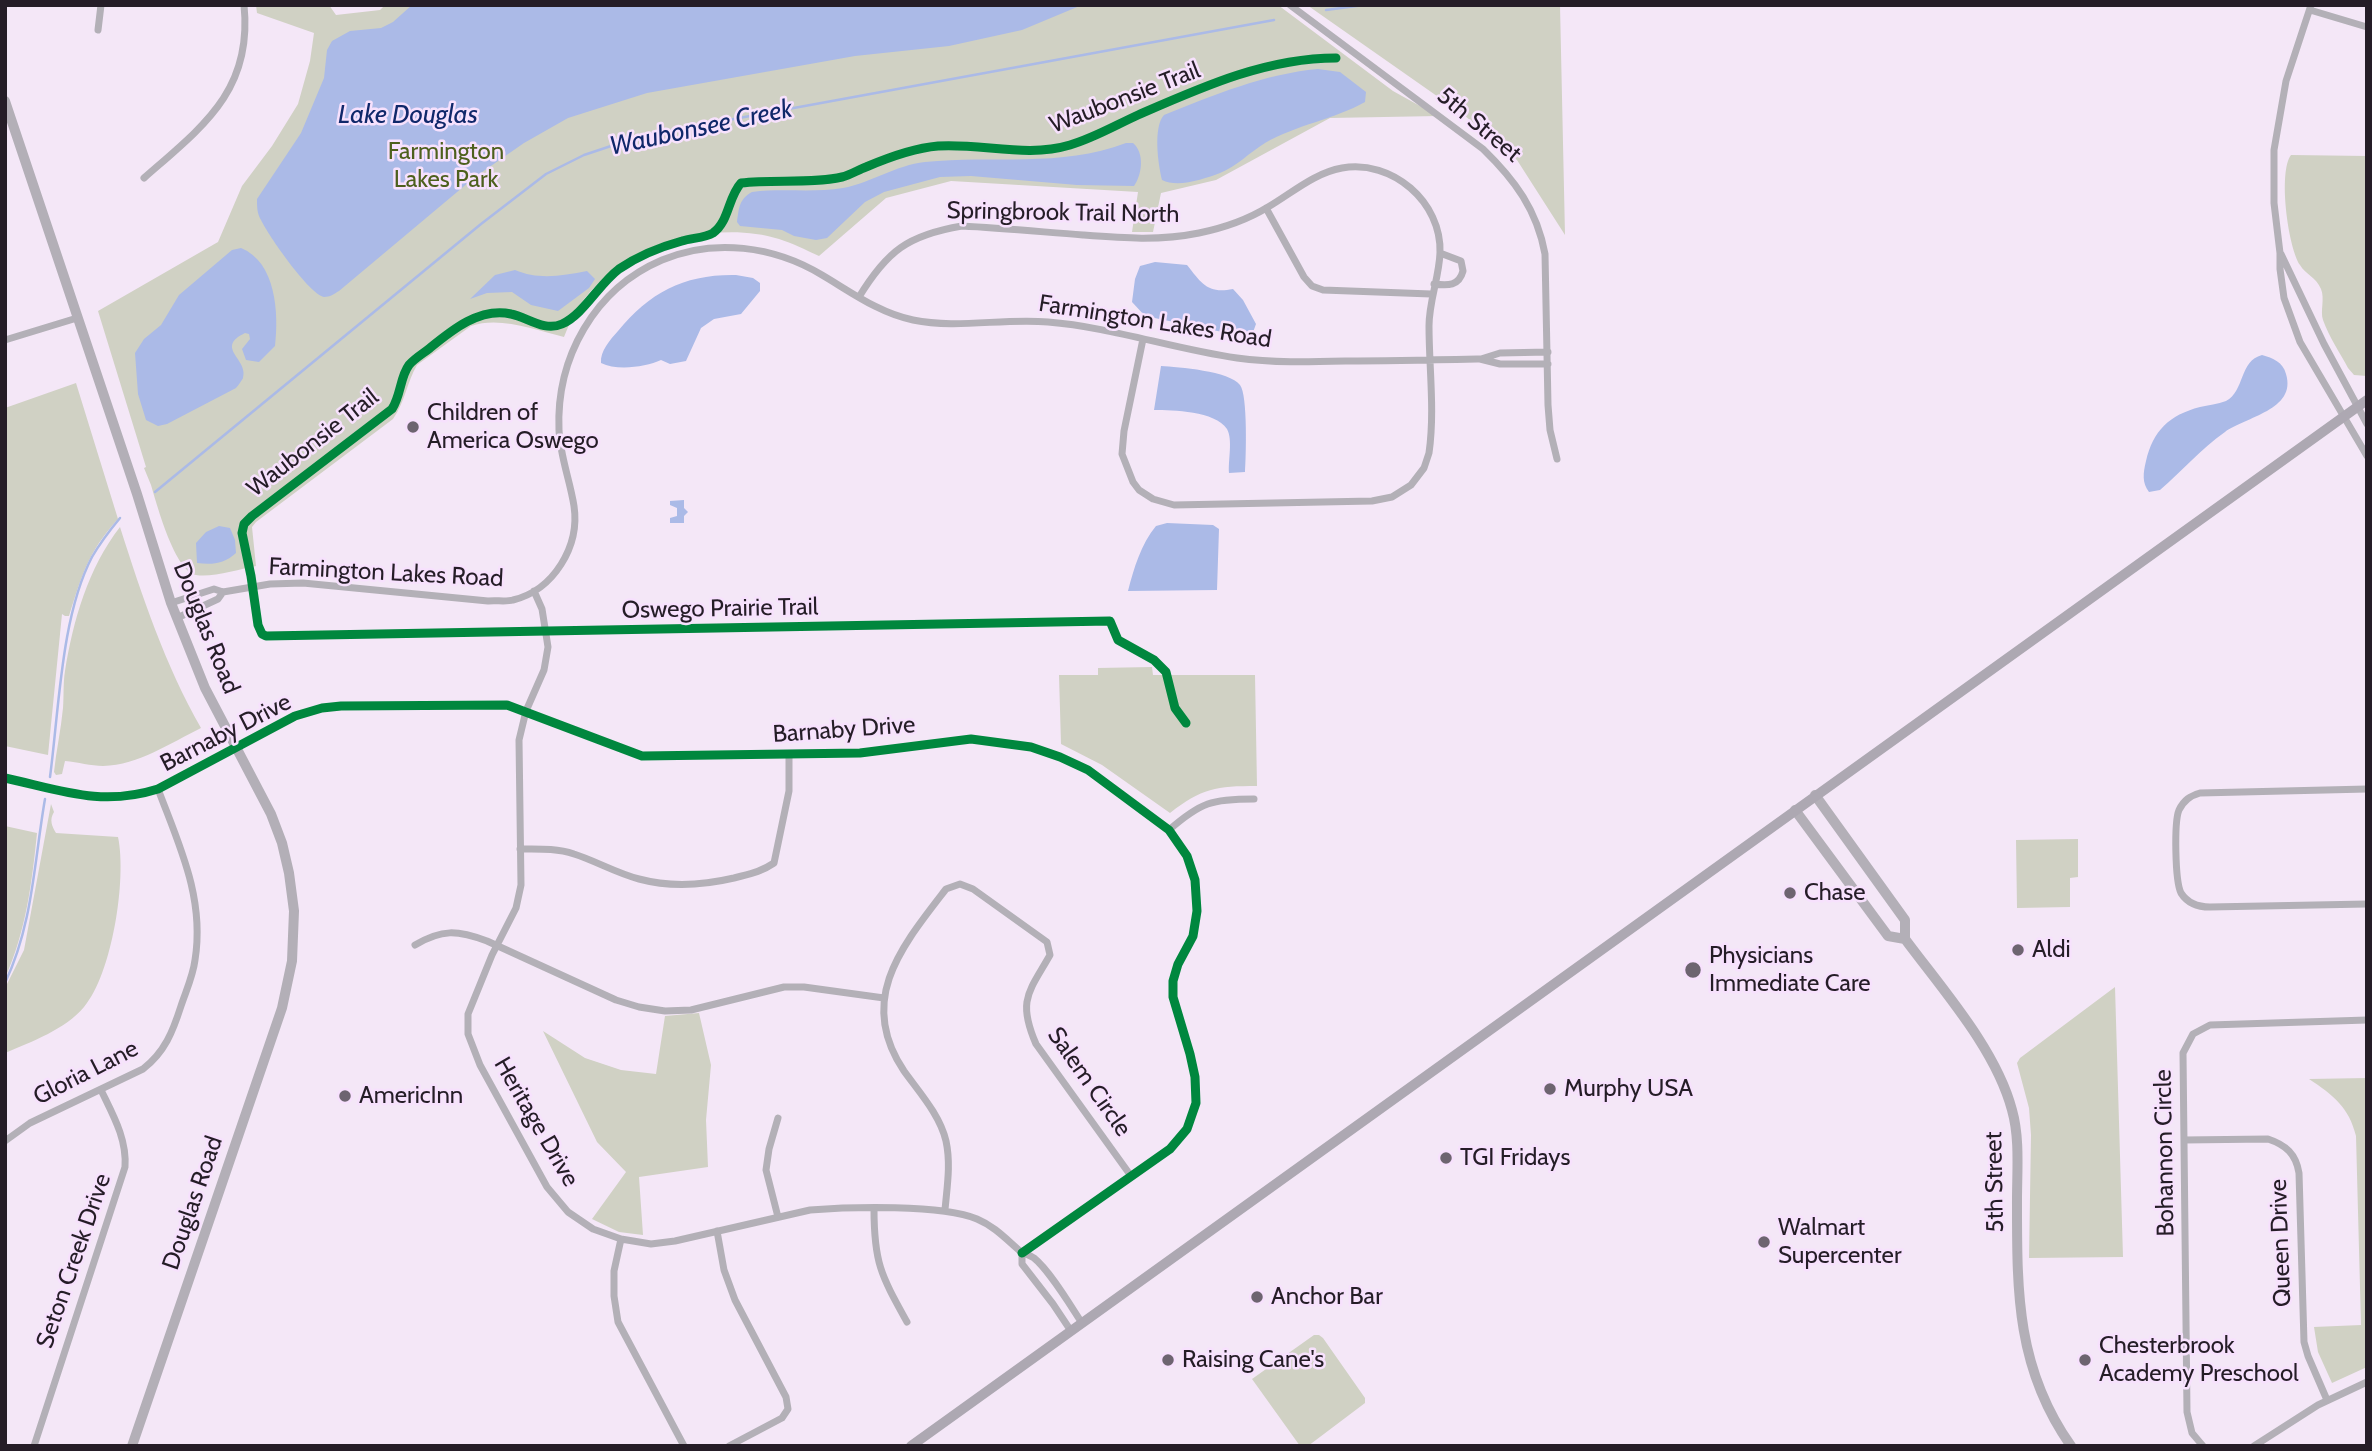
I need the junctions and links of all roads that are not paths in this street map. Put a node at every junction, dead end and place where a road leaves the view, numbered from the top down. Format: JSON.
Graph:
{"nodes":[{"id":1,"x":101,"y":5,"type":"edge"},
{"id":2,"x":244,"y":5,"type":"edge"},
{"id":3,"x":1290,"y":5,"type":"edge"},
{"id":4,"x":2310,"y":8,"type":"edge"},
{"id":5,"x":2367,"y":27,"type":"edge"},
{"id":6,"x":98,"y":30,"type":"dead end"},
{"id":7,"x":5,"y":101,"type":"edge"},
{"id":8,"x":144,"y":178,"type":"dead end"},
{"id":9,"x":1266,"y":208,"type":"junction"},
{"id":10,"x":1440,"y":253,"type":"junction"},
{"id":11,"x":2280,"y":253,"type":"junction"},
{"id":12,"x":1434,"y":284,"type":"junction"},
{"id":13,"x":1432,"y":294,"type":"junction"},
{"id":14,"x":859,"y":297,"type":"junction"},
{"id":15,"x":77,"y":318,"type":"junction"},
{"id":16,"x":1143,"y":339,"type":"junction"},
{"id":17,"x":5,"y":340,"type":"edge"},
{"id":18,"x":1548,"y":352,"type":"junction"},
{"id":19,"x":1480,"y":359,"type":"junction"},
{"id":20,"x":1430,"y":360,"type":"junction"},
{"id":21,"x":1548,"y":363,"type":"junction"},
{"id":22,"x":2362,"y":403,"type":"edge"},
{"id":23,"x":2343,"y":418,"type":"junction"},
{"id":24,"x":2367,"y":424,"type":"edge"},
{"id":25,"x":2367,"y":456,"type":"edge"},
{"id":26,"x":1557,"y":459,"type":"dead end"},
{"id":27,"x":534,"y":591,"type":"junction"},
{"id":28,"x":223,"y":592,"type":"junction"},
{"id":29,"x":171,"y":603,"type":"junction"},
{"id":30,"x":177,"y":618,"type":"junction"},
{"id":31,"x":526,"y":712,"type":"junction"},
{"id":32,"x":236,"y":747,"type":"junction"},
{"id":33,"x":789,"y":754,"type":"junction"},
{"id":34,"x":5,"y":778,"type":"edge"},
{"id":35,"x":158,"y":789,"type":"junction"},
{"id":36,"x":2367,"y":789,"type":"edge"},
{"id":37,"x":1815,"y":795,"type":"junction"},
{"id":38,"x":1254,"y":799,"type":"dead end"},
{"id":39,"x":1795,"y":810,"type":"junction"},
{"id":40,"x":1169,"y":830,"type":"junction"},
{"id":41,"x":520,"y":849,"type":"junction"},
{"id":42,"x":2367,"y":904,"type":"edge"},
{"id":43,"x":1905,"y":939,"type":"junction"},
{"id":44,"x":415,"y":945,"type":"dead end"},
{"id":45,"x":497,"y":946,"type":"junction"},
{"id":46,"x":884,"y":998,"type":"junction"},
{"id":47,"x":2367,"y":1020,"type":"edge"},
{"id":48,"x":101,"y":1090,"type":"junction"},
{"id":49,"x":778,"y":1118,"type":"dead end"},
{"id":50,"x":5,"y":1140,"type":"edge"},
{"id":51,"x":2184,"y":1140,"type":"junction"},
{"id":52,"x":1131,"y":1176,"type":"junction"},
{"id":53,"x":874,"y":1209,"type":"junction"},
{"id":54,"x":945,"y":1210,"type":"junction"},
{"id":55,"x":778,"y":1217,"type":"junction"},
{"id":56,"x":717,"y":1231,"type":"junction"},
{"id":57,"x":621,"y":1239,"type":"junction"},
{"id":58,"x":1023,"y":1254,"type":"junction"},
{"id":59,"x":906,"y":1322,"type":"dead end"},
{"id":60,"x":1082,"y":1323,"type":"junction"},
{"id":61,"x":1071,"y":1331,"type":"junction"},
{"id":62,"x":2367,"y":1382,"type":"edge"},
{"id":63,"x":2328,"y":1400,"type":"junction"},
{"id":64,"x":34,"y":1446,"type":"edge"},
{"id":65,"x":132,"y":1446,"type":"edge"},
{"id":66,"x":684,"y":1446,"type":"edge"},
{"id":67,"x":729,"y":1446,"type":"edge"},
{"id":68,"x":911,"y":1446,"type":"edge"},
{"id":69,"x":2071,"y":1446,"type":"edge"},
{"id":70,"x":2203,"y":1446,"type":"edge"},
{"id":71,"x":2254,"y":1446,"type":"edge"}],
"edges":[{"from":1,"to":6,"type":"street"},
{"from":2,"to":8,"type":"street"},
{"from":3,"to":18,"type":"street","name":"5th Street"},
{"from":4,"to":5,"type":"street"},
{"from":4,"to":11,"type":"street"},
{"from":7,"to":15,"type":"street","name":"Douglas Road"},
{"from":9,"to":10,"type":"street","name":"Springbrook Trail North"},
{"from":9,"to":13,"type":"street"},
{"from":9,"to":14,"type":"street","name":"Springbrook Trail North"},
{"from":10,"to":12,"type":"street","name":"Springbrook Trail North"},
{"from":10,"to":12,"type":"street"},
{"from":11,"to":22,"type":"street"},
{"from":11,"to":23,"type":"street"},
{"from":12,"to":13,"type":"street","name":"Springbrook Trail North"},
{"from":13,"to":20,"type":"street","name":"Springbrook Trail North"},
{"from":14,"to":16,"type":"street","name":"Farmington Lakes Road"},
{"from":14,"to":27,"type":"street","name":"Farmington Lakes Road"},
{"from":15,"to":17,"type":"street"},
{"from":15,"to":29,"type":"street","name":"Douglas Road"},
{"from":16,"to":20,"type":"street","name":"Farmington Lakes Road"},
{"from":16,"to":20,"type":"street","name":"Springbrook Trail North"},
{"from":18,"to":19,"type":"street","name":"Farmington Lakes Road"},
{"from":18,"to":21,"type":"street","name":"5th Street"},
{"from":19,"to":20,"type":"street","name":"Farmington Lakes Road"},
{"from":19,"to":21,"type":"street","name":"Farmington Lakes Road"},
{"from":21,"to":26,"type":"street","name":"5th Street"},
{"from":22,"to":23,"type":"main road"},
{"from":22,"to":24,"type":"street"},
{"from":23,"to":25,"type":"street"},
{"from":23,"to":37,"type":"main road"},
{"from":27,"to":28,"type":"street","name":"Farmington Lakes Road"},
{"from":27,"to":31,"type":"street","name":"Heritage Drive"},
{"from":28,"to":29,"type":"street","name":"Farmington Lakes Road"},
{"from":28,"to":30,"type":"street","name":"Farmington Lakes Road"},
{"from":29,"to":30,"type":"street","name":"Douglas Road"},
{"from":30,"to":32,"type":"street","name":"Douglas Road"},
{"from":31,"to":32,"type":"street","name":"Barnaby Drive"},
{"from":31,"to":33,"type":"street","name":"Barnaby Drive"},
{"from":31,"to":41,"type":"street","name":"Heritage Drive"},
{"from":32,"to":35,"type":"street","name":"Barnaby Drive"},
{"from":32,"to":65,"type":"street","name":"Douglas Road"},
{"from":33,"to":40,"type":"street","name":"Barnaby Drive"},
{"from":33,"to":41,"type":"street"},
{"from":34,"to":35,"type":"street","name":"Barnaby Drive"},
{"from":35,"to":48,"type":"street","name":"Gloria Lane"},
{"from":36,"to":42,"type":"street"},
{"from":37,"to":39,"type":"main road"},
{"from":37,"to":43,"type":"street","name":"5th Street"},
{"from":38,"to":40,"type":"street"},
{"from":39,"to":43,"type":"street","name":"5th Street"},
{"from":39,"to":60,"type":"main road"},
{"from":40,"to":52,"type":"street","name":"Barnaby Drive"},
{"from":41,"to":45,"type":"street","name":"Heritage Drive"},
{"from":43,"to":69,"type":"street","name":"5th Street"},
{"from":44,"to":45,"type":"street"},
{"from":45,"to":46,"type":"street"},
{"from":45,"to":57,"type":"street","name":"Heritage Drive"},
{"from":46,"to":52,"type":"street","name":"Salem Circle"},
{"from":46,"to":54,"type":"street","name":"Salem Circle"},
{"from":47,"to":51,"type":"street","name":"Bohannon Circle"},
{"from":48,"to":50,"type":"street","name":"Gloria Lane"},
{"from":48,"to":64,"type":"street","name":"Seton Creek Drive"},
{"from":49,"to":55,"type":"street"},
{"from":51,"to":63,"type":"street","name":"Queen Drive"},
{"from":51,"to":70,"type":"street","name":"Bohannon Circle"},
{"from":52,"to":58,"type":"street","name":"Barnaby Drive"},
{"from":53,"to":54,"type":"street","name":"Heritage Drive"},
{"from":53,"to":55,"type":"street","name":"Heritage Drive"},
{"from":53,"to":59,"type":"street"},
{"from":54,"to":58,"type":"street","name":"Heritage Drive"},
{"from":55,"to":56,"type":"street","name":"Heritage Drive"},
{"from":56,"to":57,"type":"street","name":"Heritage Drive"},
{"from":56,"to":67,"type":"street"},
{"from":57,"to":66,"type":"street"},
{"from":58,"to":60,"type":"street","name":"Heritage Drive"},
{"from":58,"to":61,"type":"street","name":"Heritage Drive"},
{"from":60,"to":61,"type":"main road"},
{"from":61,"to":68,"type":"main road"},
{"from":62,"to":63,"type":"street"},
{"from":63,"to":71,"type":"street"}]}
